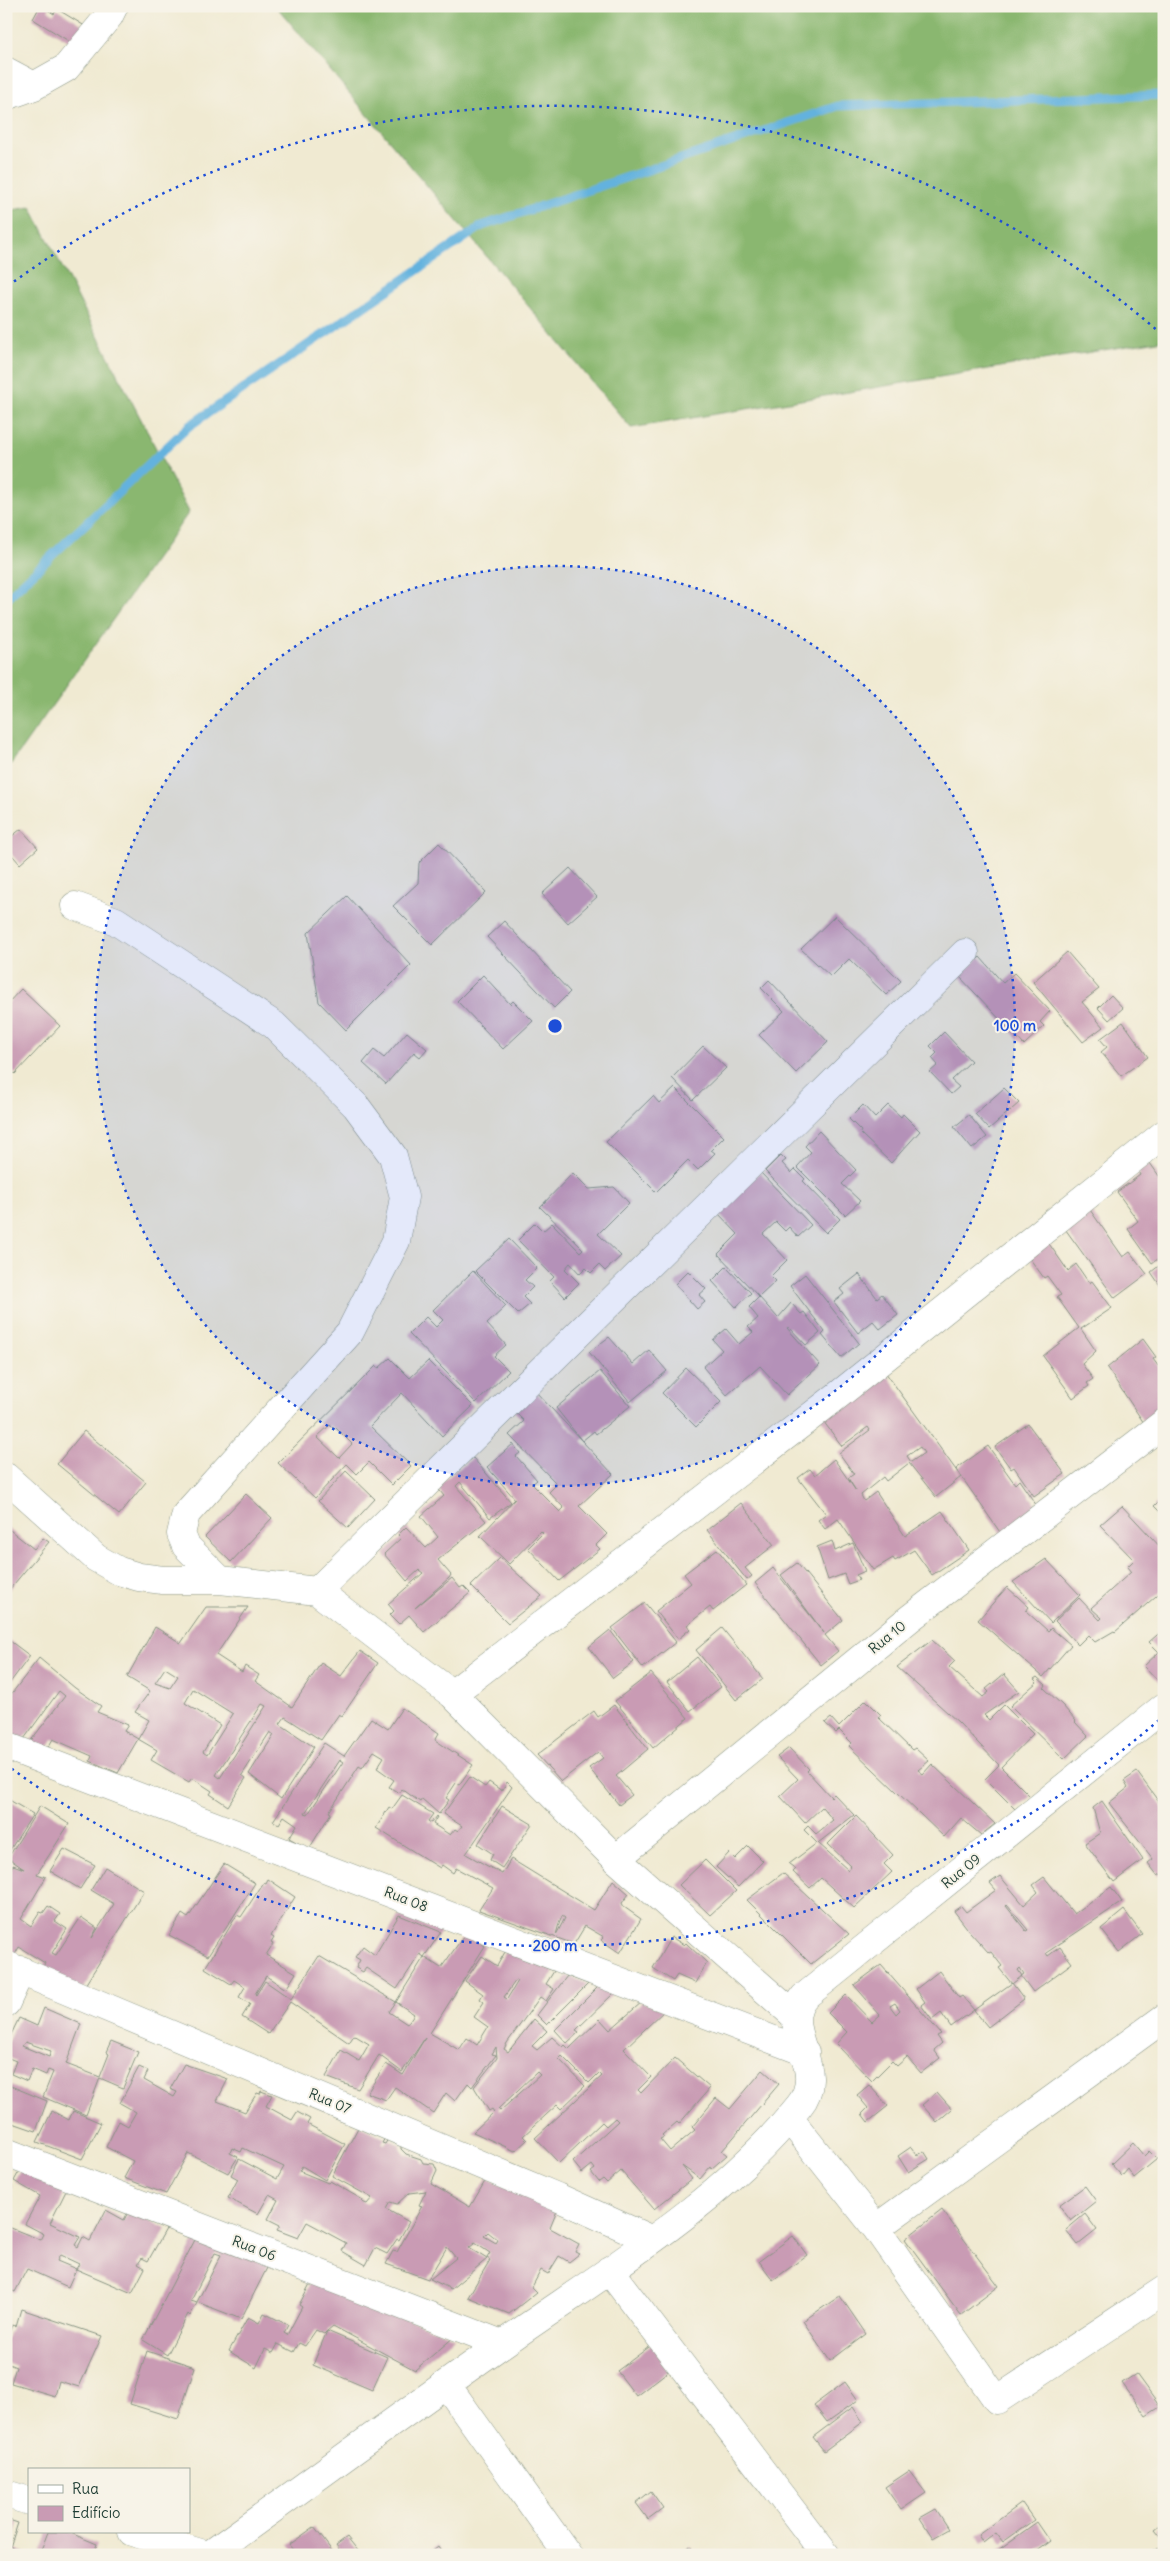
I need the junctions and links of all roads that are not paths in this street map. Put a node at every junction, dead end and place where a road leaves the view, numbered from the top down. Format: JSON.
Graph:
{"nodes":[{"id":1,"x":114,"y":6,"type":"edge"},
{"id":2,"x":6,"y":71,"type":"edge"},
{"id":3,"x":34,"y":86,"type":"junction"},
{"id":4,"x":6,"y":96,"type":"edge"},
{"id":5,"x":75,"y":906,"type":"dead end"},
{"id":6,"x":965,"y":953,"type":"dead end"},
{"id":7,"x":1164,"y":1134,"type":"edge"},
{"id":8,"x":1164,"y":1423,"type":"edge"},
{"id":9,"x":8,"y":1484,"type":"edge"},
{"id":10,"x":220,"y":1580,"type":"junction"},
{"id":11,"x":317,"y":1590,"type":"junction"},
{"id":12,"x":452,"y":1694,"type":"junction"},
{"id":13,"x":1164,"y":1708,"type":"edge"},
{"id":14,"x":6,"y":1746,"type":"edge"},
{"id":15,"x":616,"y":1859,"type":"junction"},
{"id":16,"x":14,"y":1968,"type":"edge"},
{"id":17,"x":6,"y":2003,"type":"edge"},
{"id":18,"x":796,"y":2017,"type":"junction"},
{"id":19,"x":1164,"y":2018,"type":"edge"},
{"id":20,"x":805,"y":2052,"type":"junction"},
{"id":21,"x":789,"y":2118,"type":"junction"},
{"id":22,"x":6,"y":2152,"type":"edge"},
{"id":23,"x":876,"y":2228,"type":"junction"},
{"id":24,"x":652,"y":2240,"type":"junction"},
{"id":25,"x":608,"y":2270,"type":"junction"},
{"id":26,"x":1164,"y":2290,"type":"edge"},
{"id":27,"x":502,"y":2344,"type":"junction"},
{"id":28,"x":446,"y":2384,"type":"junction"},
{"id":29,"x":6,"y":2494,"type":"edge"},
{"id":30,"x":28,"y":2501,"type":"edge"},
{"id":31,"x":139,"y":2534,"type":"edge"},
{"id":32,"x":208,"y":2555,"type":"edge"},
{"id":33,"x":568,"y":2555,"type":"edge"},
{"id":34,"x":826,"y":2555,"type":"edge"}],
"edges":[{"from":1,"to":3,"type":"street"},
{"from":2,"to":3,"type":"street"},
{"from":3,"to":4,"type":"street"},
{"from":5,"to":10,"type":"street"},
{"from":6,"to":11,"type":"street"},
{"from":7,"to":12,"type":"street"},
{"from":8,"to":15,"type":"street","name":"Rua 10"},
{"from":9,"to":10,"type":"street"},
{"from":10,"to":11,"type":"street"},
{"from":11,"to":12,"type":"street"},
{"from":12,"to":15,"type":"street"},
{"from":13,"to":18,"type":"street","name":"Rua 09"},
{"from":14,"to":20,"type":"street","name":"Rua 08"},
{"from":15,"to":18,"type":"street"},
{"from":16,"to":17,"type":"street"},
{"from":16,"to":24,"type":"street","name":"Rua 07"},
{"from":18,"to":20,"type":"street"},
{"from":19,"to":23,"type":"street"},
{"from":20,"to":21,"type":"street"},
{"from":21,"to":23,"type":"street"},
{"from":21,"to":24,"type":"street"},
{"from":22,"to":27,"type":"street","name":"Rua 06"},
{"from":23,"to":26,"type":"street"},
{"from":24,"to":25,"type":"street"},
{"from":25,"to":27,"type":"street"},
{"from":25,"to":34,"type":"street"},
{"from":27,"to":28,"type":"street"},
{"from":28,"to":32,"type":"street"},
{"from":28,"to":33,"type":"street"},
{"from":29,"to":30,"type":"street"},
{"from":31,"to":32,"type":"street"}]}
